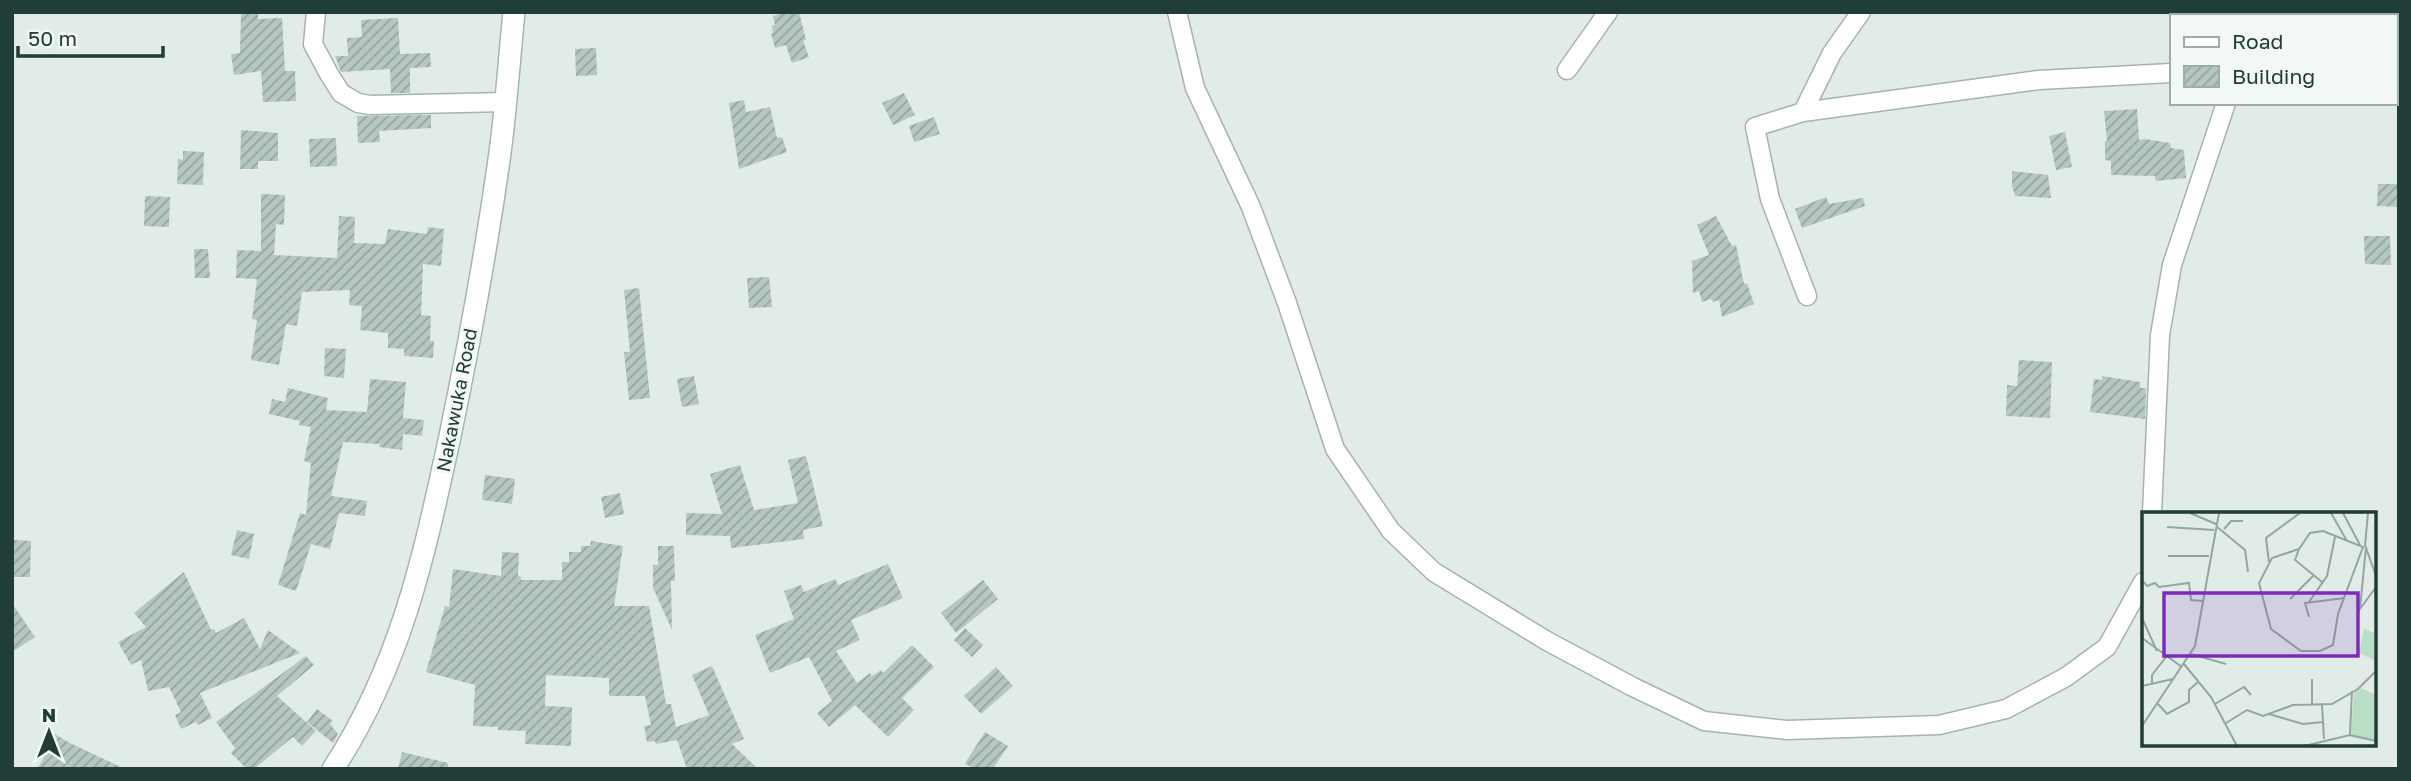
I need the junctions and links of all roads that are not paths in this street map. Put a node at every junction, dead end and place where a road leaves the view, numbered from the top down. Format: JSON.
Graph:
{"nodes":[{"id":1,"x":316,"y":12,"type":"edge"},
{"id":2,"x":513,"y":12,"type":"edge"},
{"id":3,"x":1177,"y":12,"type":"edge"},
{"id":4,"x":1608,"y":12,"type":"edge"},
{"id":5,"x":1861,"y":12,"type":"edge"},
{"id":6,"x":1567,"y":70,"type":"dead end"},
{"id":7,"x":2170,"y":73,"type":"edge"},
{"id":8,"x":506,"y":102,"type":"junction"},
{"id":9,"x":2225,"y":105,"type":"edge"},
{"id":10,"x":1803,"y":112,"type":"junction"},
{"id":11,"x":1807,"y":296,"type":"dead end"},
{"id":12,"x":2152,"y":512,"type":"edge"},
{"id":13,"x":2142,"y":584,"type":"edge"},
{"id":14,"x":338,"y":768,"type":"edge"}],
"edges":[{"from":1,"to":8,"type":"street"},
{"from":2,"to":8,"type":"main road","name":"Nakawuka Road"},
{"from":3,"to":13,"type":"street"},
{"from":4,"to":6,"type":"street"},
{"from":5,"to":10,"type":"street"},
{"from":7,"to":10,"type":"street"},
{"from":8,"to":14,"type":"main road","name":"Nakawuka Road"},
{"from":9,"to":12,"type":"street"},
{"from":10,"to":11,"type":"street"}]}
